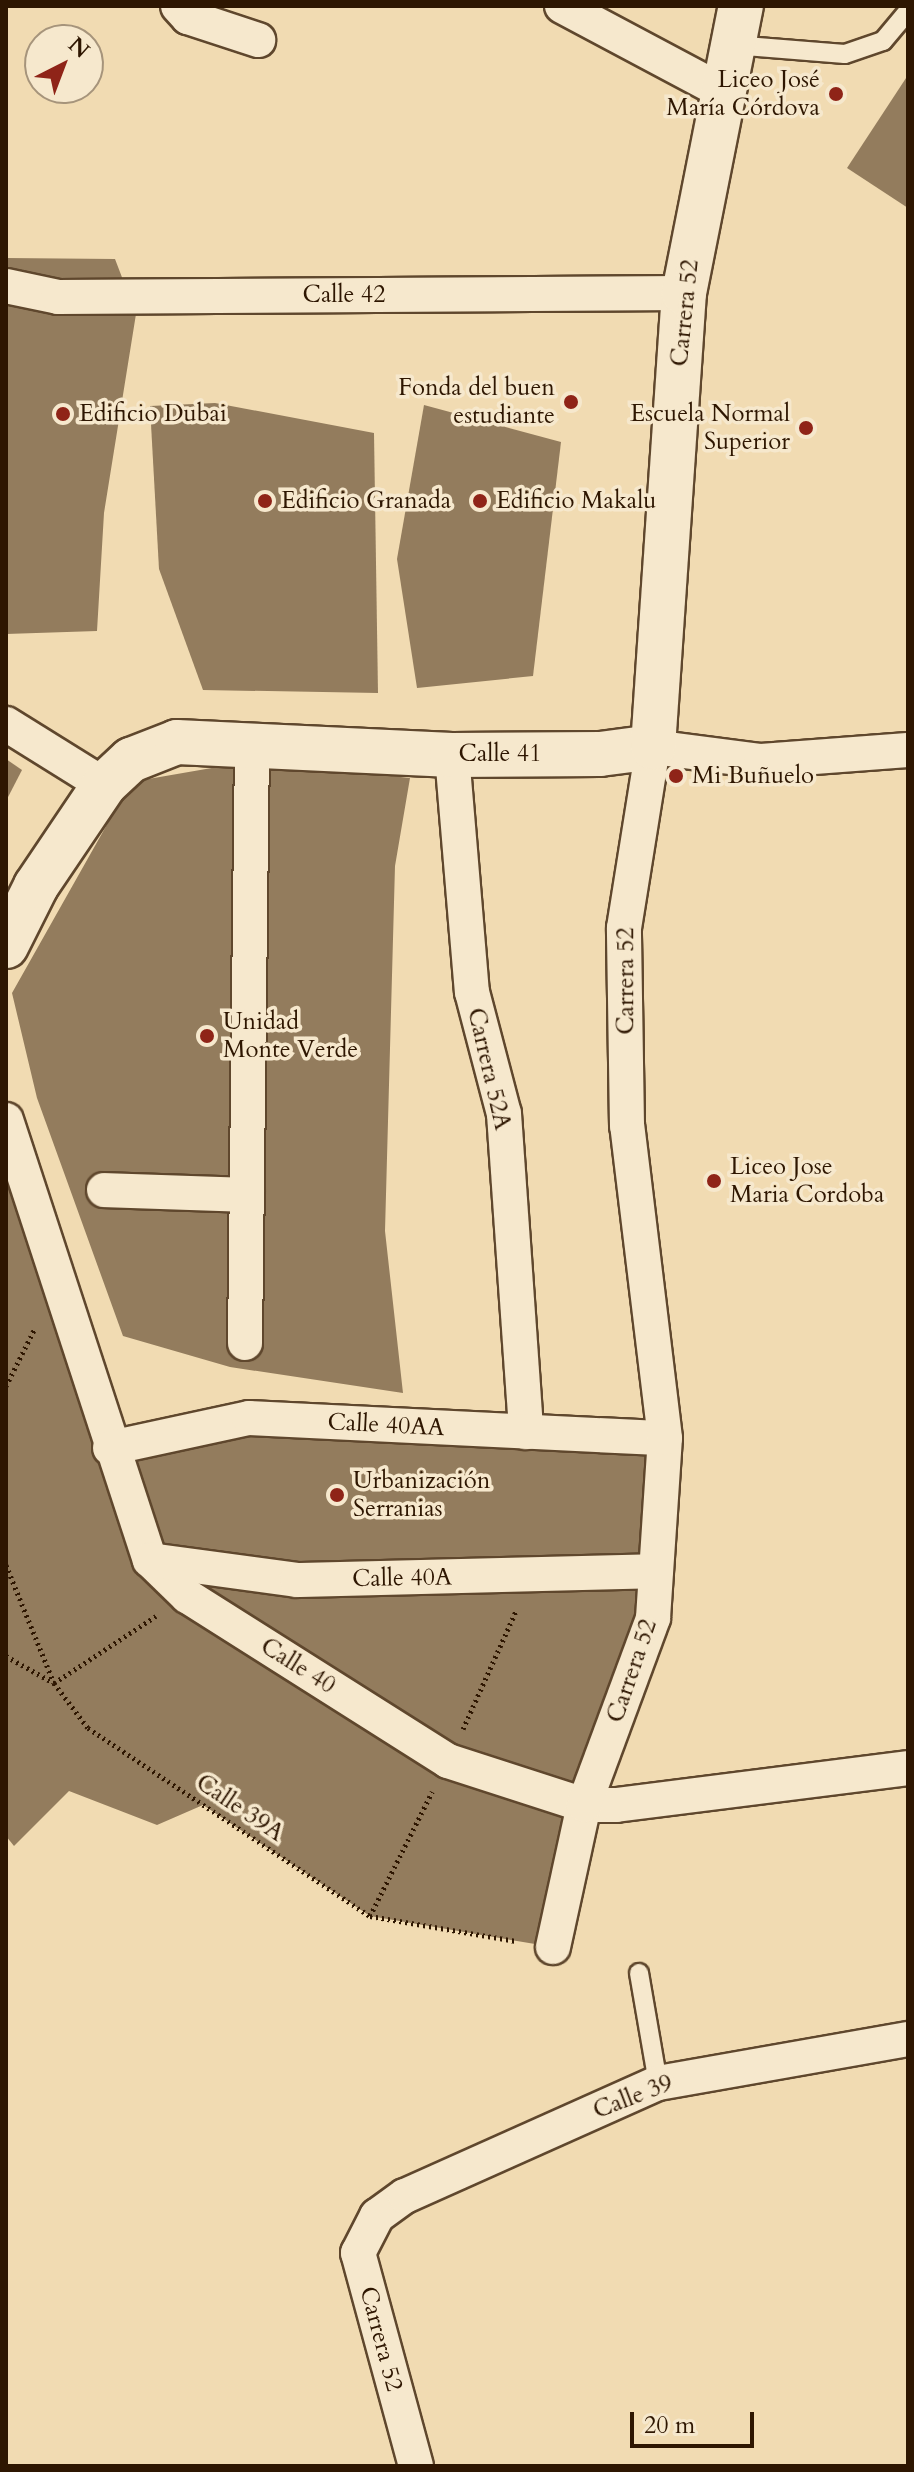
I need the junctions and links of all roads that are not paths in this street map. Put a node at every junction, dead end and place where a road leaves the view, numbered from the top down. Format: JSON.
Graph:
{"nodes":[{"id":1,"x":178,"y":6,"type":"edge"},
{"id":2,"x":562,"y":6,"type":"edge"},
{"id":3,"x":908,"y":11,"type":"edge"},
{"id":4,"x":737,"y":25,"type":"edge"},
{"id":5,"x":258,"y":40,"type":"dead end"},
{"id":6,"x":724,"y":92,"type":"junction"},
{"id":7,"x":6,"y":286,"type":"edge"},
{"id":8,"x":684,"y":293,"type":"junction"},
{"id":9,"x":6,"y":724,"type":"edge"},
{"id":10,"x":252,"y":744,"type":"junction"},
{"id":11,"x":653,"y":747,"type":"junction"},
{"id":12,"x":908,"y":750,"type":"edge"},
{"id":13,"x":452,"y":755,"type":"junction"},
{"id":14,"x":104,"y":785,"type":"junction"},
{"id":15,"x":6,"y":946,"type":"edge"},
{"id":16,"x":6,"y":1120,"type":"edge"},
{"id":17,"x":104,"y":1190,"type":"dead end"},
{"id":18,"x":247,"y":1195,"type":"junction"},
{"id":19,"x":245,"y":1343,"type":"dead end"},
{"id":20,"x":526,"y":1432,"type":"junction"},
{"id":21,"x":665,"y":1438,"type":"junction"},
{"id":22,"x":110,"y":1448,"type":"junction"},
{"id":23,"x":150,"y":1560,"type":"junction"},
{"id":24,"x":656,"y":1571,"type":"junction"},
{"id":25,"x":908,"y":1768,"type":"edge"},
{"id":26,"x":584,"y":1805,"type":"junction"},
{"id":27,"x":553,"y":1947,"type":"road end"},
{"id":28,"x":639,"y":1973,"type":"dead end"},
{"id":29,"x":908,"y":2039,"type":"edge"},
{"id":30,"x":658,"y":2083,"type":"junction"},
{"id":31,"x":377,"y":2216,"type":"joint"},
{"id":32,"x":416,"y":2466,"type":"edge"}],
"edges":[{"from":1,"to":5,"type":"street"},
{"from":2,"to":6,"type":"street"},
{"from":3,"to":4,"type":"lane"},
{"from":4,"to":6,"type":"street","name":"Carrera 52"},
{"from":6,"to":8,"type":"street","name":"Carrera 52"},
{"from":7,"to":8,"type":"street","name":"Calle 42"},
{"from":8,"to":11,"type":"street","name":"Carrera 52"},
{"from":9,"to":14,"type":"street"},
{"from":10,"to":13,"type":"street","name":"Calle 41"},
{"from":10,"to":14,"type":"street","name":"Calle 41"},
{"from":10,"to":18,"type":"street"},
{"from":11,"to":12,"type":"street","name":"Calle 41"},
{"from":11,"to":13,"type":"street","name":"Calle 41"},
{"from":11,"to":21,"type":"street","name":"Carrera 52"},
{"from":13,"to":20,"type":"street","name":"Carrera 52A"},
{"from":14,"to":15,"type":"street","name":"Calle 41"},
{"from":16,"to":22,"type":"street","name":"Calle 40"},
{"from":17,"to":18,"type":"street"},
{"from":18,"to":19,"type":"street"},
{"from":20,"to":21,"type":"street","name":"Calle 40AA"},
{"from":20,"to":22,"type":"street","name":"Calle 40AA"},
{"from":21,"to":24,"type":"street","name":"Carrera 52"},
{"from":22,"to":23,"type":"street","name":"Calle 40"},
{"from":23,"to":24,"type":"street","name":"Calle 40A"},
{"from":23,"to":26,"type":"street","name":"Calle 40"},
{"from":24,"to":26,"type":"street","name":"Carrera 52"},
{"from":25,"to":26,"type":"street","name":"Calle 40"},
{"from":26,"to":27,"type":"street","name":"Carrera 52"},
{"from":28,"to":30,"type":"lane"},
{"from":29,"to":30,"type":"street","name":"Calle 39"},
{"from":30,"to":31,"type":"street","name":"Calle 39"},
{"from":31,"to":32,"type":"street","name":"Carrera 52"}]}
